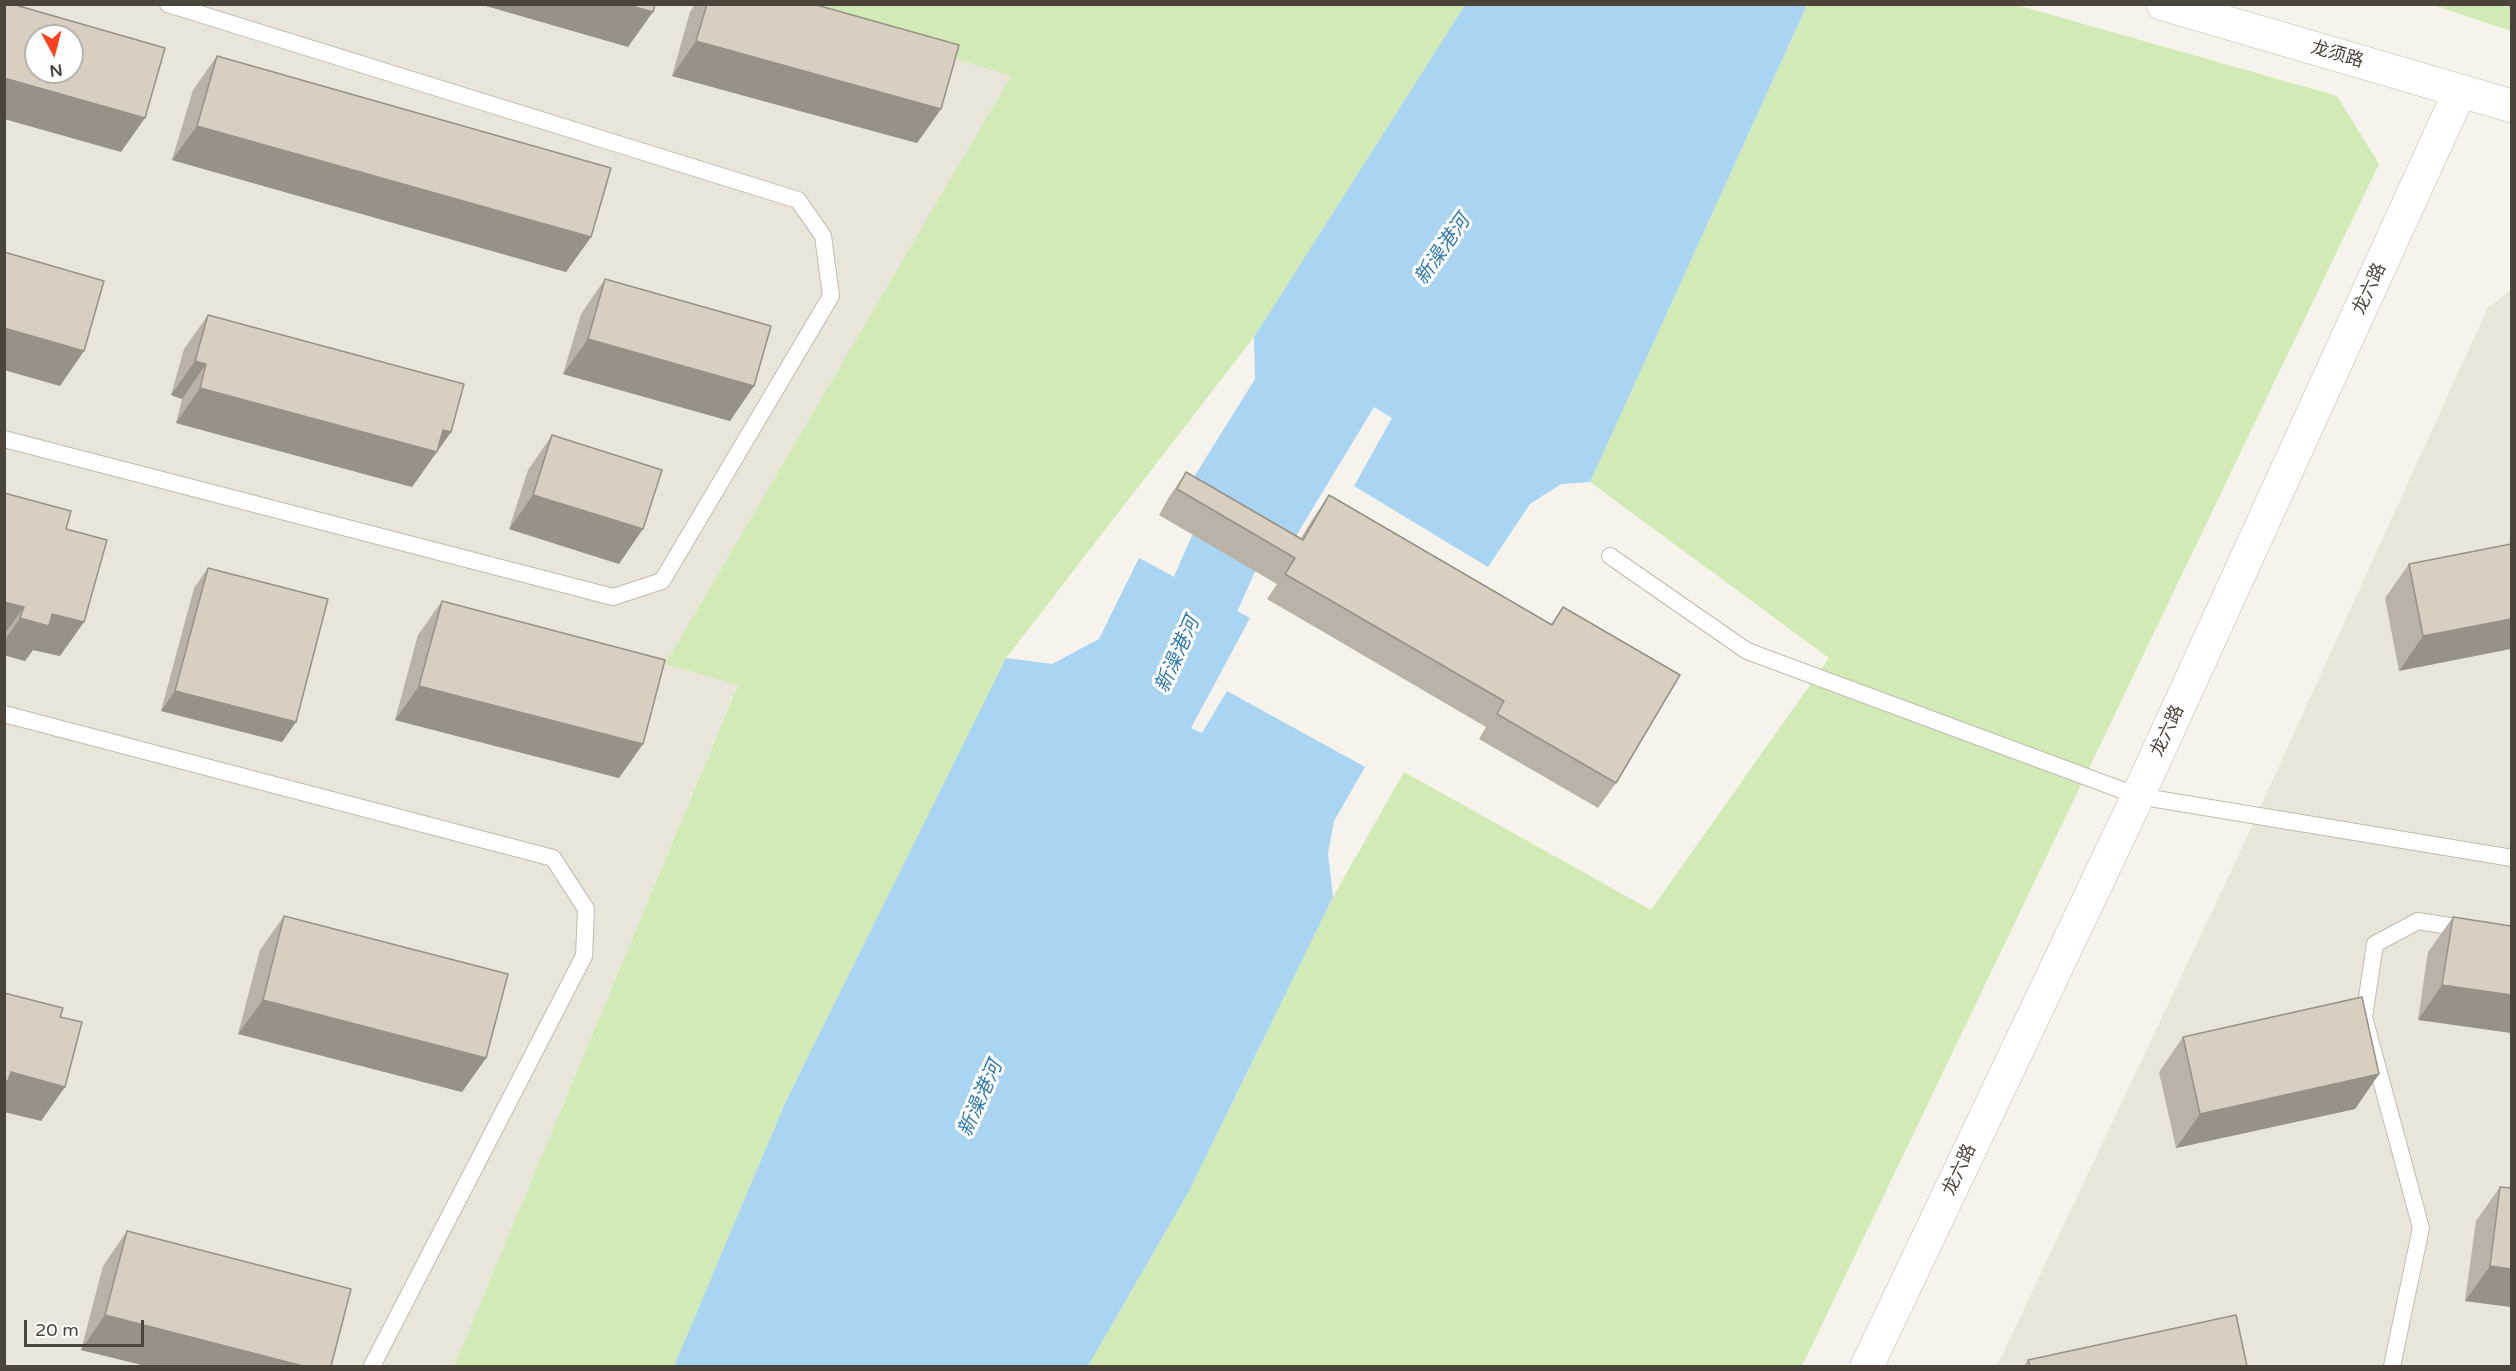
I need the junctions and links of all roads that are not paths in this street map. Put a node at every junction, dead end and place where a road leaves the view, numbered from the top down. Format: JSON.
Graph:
{"nodes":[{"id":1,"x":168,"y":4,"type":"edge"},
{"id":2,"x":2163,"y":4,"type":"edge"},
{"id":3,"x":2460,"y":91,"type":"junction"},
{"id":4,"x":2511,"y":106,"type":"edge"},
{"id":5,"x":4,"y":439,"type":"edge"},
{"id":6,"x":1610,"y":556,"type":"dead end"},
{"id":7,"x":4,"y":714,"type":"edge"},
{"id":8,"x":2138,"y":796,"type":"junction"},
{"id":9,"x":2511,"y":858,"type":"edge"},
{"id":10,"x":2511,"y":936,"type":"edge"},
{"id":11,"x":372,"y":1366,"type":"edge"},
{"id":12,"x":1867,"y":1366,"type":"edge"},
{"id":13,"x":2392,"y":1366,"type":"edge"}],
"edges":[{"from":1,"to":5,"type":"lane"},
{"from":2,"to":3,"type":"street","name":"龙须路"},
{"from":3,"to":4,"type":"street","name":"龙须路"},
{"from":3,"to":8,"type":"street","name":"龙六路"},
{"from":6,"to":8,"type":"lane"},
{"from":7,"to":11,"type":"lane"},
{"from":8,"to":9,"type":"lane"},
{"from":8,"to":12,"type":"street","name":"龙六路"},
{"from":10,"to":13,"type":"lane"}]}
